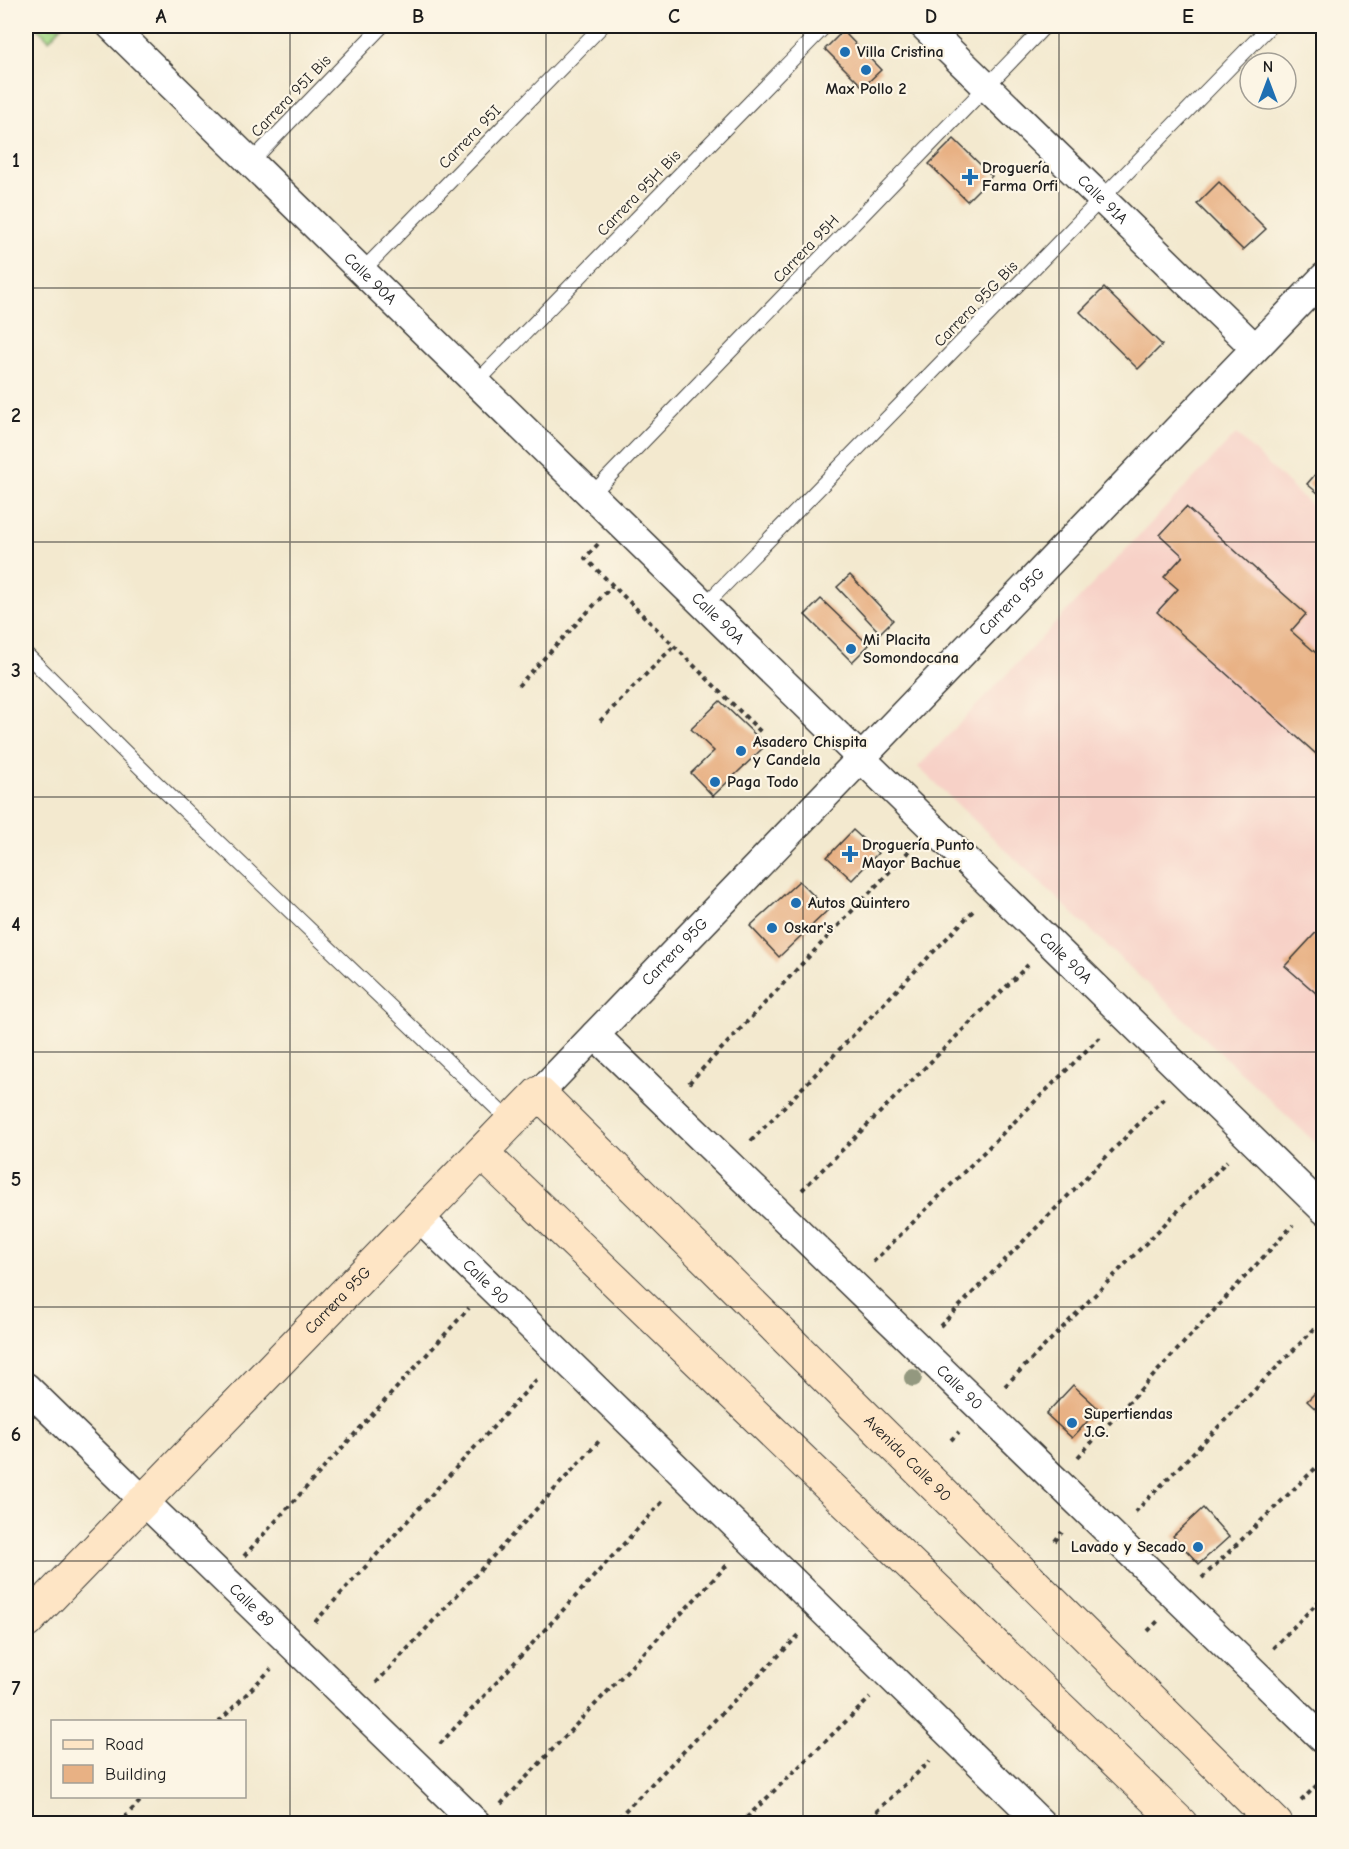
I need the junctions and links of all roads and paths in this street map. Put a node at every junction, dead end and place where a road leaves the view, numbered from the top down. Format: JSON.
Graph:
{"nodes":[{"id":1,"x":110,"y":26,"type":"edge"},
{"id":2,"x":382,"y":26,"type":"edge"},
{"id":3,"x":602,"y":26,"type":"edge"},
{"id":4,"x":825,"y":26,"type":"edge"},
{"id":5,"x":924,"y":26,"type":"edge"},
{"id":6,"x":1045,"y":26,"type":"edge"},
{"id":7,"x":1270,"y":26,"type":"edge"},
{"id":8,"x":987,"y":86,"type":"junction"},
{"id":9,"x":250,"y":163,"type":"junction"},
{"id":10,"x":1102,"y":199,"type":"junction"},
{"id":11,"x":361,"y":272,"type":"junction"},
{"id":12,"x":1323,"y":278,"type":"edge"},
{"id":13,"x":1255,"y":348,"type":"junction"},
{"id":14,"x":476,"y":383,"type":"junction"},
{"id":15,"x":591,"y":495,"type":"junction"},
{"id":16,"x":585,"y":558,"type":"dead end"},
{"id":17,"x":612,"y":585,"type":"junction"},
{"id":18,"x":705,"y":605,"type":"junction"},
{"id":19,"x":674,"y":647,"type":"junction"},
{"id":20,"x":26,"y":654,"type":"edge"},
{"id":21,"x":518,"y":686,"type":"dead end"},
{"id":22,"x":600,"y":721,"type":"dead end"},
{"id":23,"x":762,"y":733,"type":"dead end"},
{"id":24,"x":862,"y":758,"type":"junction"},
{"id":25,"x":932,"y":827,"type":"junction"},
{"id":26,"x":995,"y":888,"type":"junction"},
{"id":27,"x":1050,"y":943,"type":"junction"},
{"id":28,"x":1123,"y":1014,"type":"junction"},
{"id":29,"x":595,"y":1035,"type":"junction"},
{"id":30,"x":1186,"y":1076,"type":"junction"},
{"id":31,"x":684,"y":1088,"type":"dead end"},
{"id":32,"x":539,"y":1093,"type":"junction"},
{"id":33,"x":511,"y":1122,"type":"junction"},
{"id":34,"x":1250,"y":1138,"type":"junction"},
{"id":35,"x":746,"y":1146,"type":"dead end"},
{"id":36,"x":482,"y":1153,"type":"junction"},
{"id":37,"x":797,"y":1195,"type":"dead end"},
{"id":38,"x":1319,"y":1206,"type":"edge"},
{"id":39,"x":419,"y":1216,"type":"junction"},
{"id":40,"x":871,"y":1265,"type":"dead end"},
{"id":41,"x":469,"y":1308,"type":"dead end"},
{"id":42,"x":1323,"y":1319,"type":"edge"},
{"id":43,"x":937,"y":1329,"type":"dead end"},
{"id":44,"x":540,"y":1376,"type":"dead end"},
{"id":45,"x":26,"y":1387,"type":"edge"},
{"id":46,"x":981,"y":1409,"type":"junction"},
{"id":47,"x":603,"y":1437,"type":"dead end"},
{"id":48,"x":951,"y":1440,"type":"dead end"},
{"id":49,"x":1075,"y":1460,"type":"dead end"},
{"id":50,"x":1323,"y":1460,"type":"edge"},
{"id":51,"x":667,"y":1497,"type":"dead end"},
{"id":52,"x":143,"y":1501,"type":"junction"},
{"id":53,"x":1133,"y":1515,"type":"dead end"},
{"id":54,"x":731,"y":1560,"type":"dead end"},
{"id":55,"x":224,"y":1579,"type":"junction"},
{"id":56,"x":1200,"y":1580,"type":"dead end"},
{"id":57,"x":1323,"y":1596,"type":"edge"},
{"id":58,"x":26,"y":1622,"type":"edge"},
{"id":59,"x":804,"y":1630,"type":"dead end"},
{"id":60,"x":293,"y":1646,"type":"junction"},
{"id":61,"x":1271,"y":1650,"type":"dead end"},
{"id":62,"x":872,"y":1696,"type":"dead end"},
{"id":63,"x":355,"y":1705,"type":"junction"},
{"id":64,"x":221,"y":1720,"type":"edge"},
{"id":65,"x":1323,"y":1740,"type":"edge"},
{"id":66,"x":935,"y":1756,"type":"dead end"},
{"id":67,"x":419,"y":1767,"type":"junction"},
{"id":68,"x":144,"y":1798,"type":"edge"},
{"id":69,"x":488,"y":1815,"type":"edge"},
{"id":70,"x":118,"y":1824,"type":"edge"},
{"id":71,"x":612,"y":1824,"type":"edge"},
{"id":72,"x":740,"y":1824,"type":"edge"},
{"id":73,"x":863,"y":1824,"type":"edge"},
{"id":74,"x":1042,"y":1824,"type":"edge"},
{"id":75,"x":1181,"y":1824,"type":"edge"},
{"id":76,"x":1276,"y":1824,"type":"edge"}],
"edges":[{"from":1,"to":9,"type":"street","name":"Calle 90A"},
{"from":2,"to":9,"type":"lane","name":"Carrera 95I Bis"},
{"from":3,"to":11,"type":"lane","name":"Carrera 95I"},
{"from":4,"to":14,"type":"lane","name":"Carrera 95H Bis"},
{"from":5,"to":8,"type":"street","name":"Calle 91A"},
{"from":6,"to":8,"type":"lane","name":"Carrera 95H"},
{"from":7,"to":10,"type":"lane","name":"Carrera 95G Bis"},
{"from":8,"to":10,"type":"street","name":"Calle 91A"},
{"from":8,"to":15,"type":"lane","name":"Carrera 95H"},
{"from":9,"to":11,"type":"street","name":"Calle 90A"},
{"from":10,"to":13,"type":"street","name":"Calle 91A"},
{"from":10,"to":18,"type":"lane","name":"Carrera 95G Bis"},
{"from":11,"to":14,"type":"street","name":"Calle 90A"},
{"from":12,"to":13,"type":"street","name":"Carrera 95G"},
{"from":13,"to":24,"type":"street","name":"Carrera 95G"},
{"from":14,"to":15,"type":"street","name":"Calle 90A"},
{"from":15,"to":18,"type":"street","name":"Calle 90A"},
{"from":16,"to":17,"type":"path"},
{"from":17,"to":19,"type":"path"},
{"from":17,"to":21,"type":"path"},
{"from":18,"to":24,"type":"street","name":"Calle 90A"},
{"from":19,"to":22,"type":"path"},
{"from":19,"to":23,"type":"path"},
{"from":20,"to":33,"type":"lane"},
{"from":24,"to":25,"type":"street","name":"Calle 90A"},
{"from":24,"to":29,"type":"street","name":"Carrera 95G"},
{"from":25,"to":26,"type":"street","name":"Calle 90A"},
{"from":25,"to":31,"type":"path"},
{"from":26,"to":27,"type":"street","name":"Calle 90A"},
{"from":26,"to":35,"type":"path"},
{"from":27,"to":28,"type":"street","name":"Calle 90A"},
{"from":27,"to":37,"type":"path"},
{"from":28,"to":30,"type":"street","name":"Calle 90A"},
{"from":28,"to":40,"type":"path"},
{"from":29,"to":32,"type":"street","name":"Carrera 95G"},
{"from":29,"to":46,"type":"street","name":"Calle 90"},
{"from":30,"to":34,"type":"street","name":"Calle 90A"},
{"from":30,"to":43,"type":"path"},
{"from":32,"to":33,"type":"main road","name":"Carrera 95G"},
{"from":32,"to":76,"type":"main road","name":"Avenida Calle 90"},
{"from":33,"to":36,"type":"main road","name":"Carrera 95G"},
{"from":34,"to":38,"type":"street","name":"Calle 90A"},
{"from":34,"to":46,"type":"path"},
{"from":36,"to":39,"type":"main road","name":"Carrera 95G"},
{"from":36,"to":75,"type":"main road"},
{"from":38,"to":49,"type":"path"},
{"from":39,"to":52,"type":"main road","name":"Carrera 95G"},
{"from":39,"to":74,"type":"street","name":"Calle 90"},
{"from":41,"to":55,"type":"path"},
{"from":42,"to":53,"type":"path"},
{"from":44,"to":60,"type":"path"},
{"from":45,"to":52,"type":"street","name":"Calle 89"},
{"from":46,"to":48,"type":"path"},
{"from":46,"to":65,"type":"street","name":"Calle 90"},
{"from":47,"to":63,"type":"path"},
{"from":50,"to":56,"type":"path"},
{"from":51,"to":67,"type":"path"},
{"from":52,"to":55,"type":"street","name":"Calle 89"},
{"from":52,"to":58,"type":"main road","name":"Carrera 95G"},
{"from":54,"to":69,"type":"path"},
{"from":55,"to":60,"type":"street","name":"Calle 89"},
{"from":57,"to":61,"type":"path"},
{"from":59,"to":71,"type":"path"},
{"from":60,"to":63,"type":"street","name":"Calle 89"},
{"from":60,"to":64,"type":"path"},
{"from":62,"to":72,"type":"path"},
{"from":63,"to":67,"type":"street","name":"Calle 89"},
{"from":66,"to":73,"type":"path"},
{"from":67,"to":69,"type":"street","name":"Calle 89"},
{"from":68,"to":70,"type":"path"}]}
